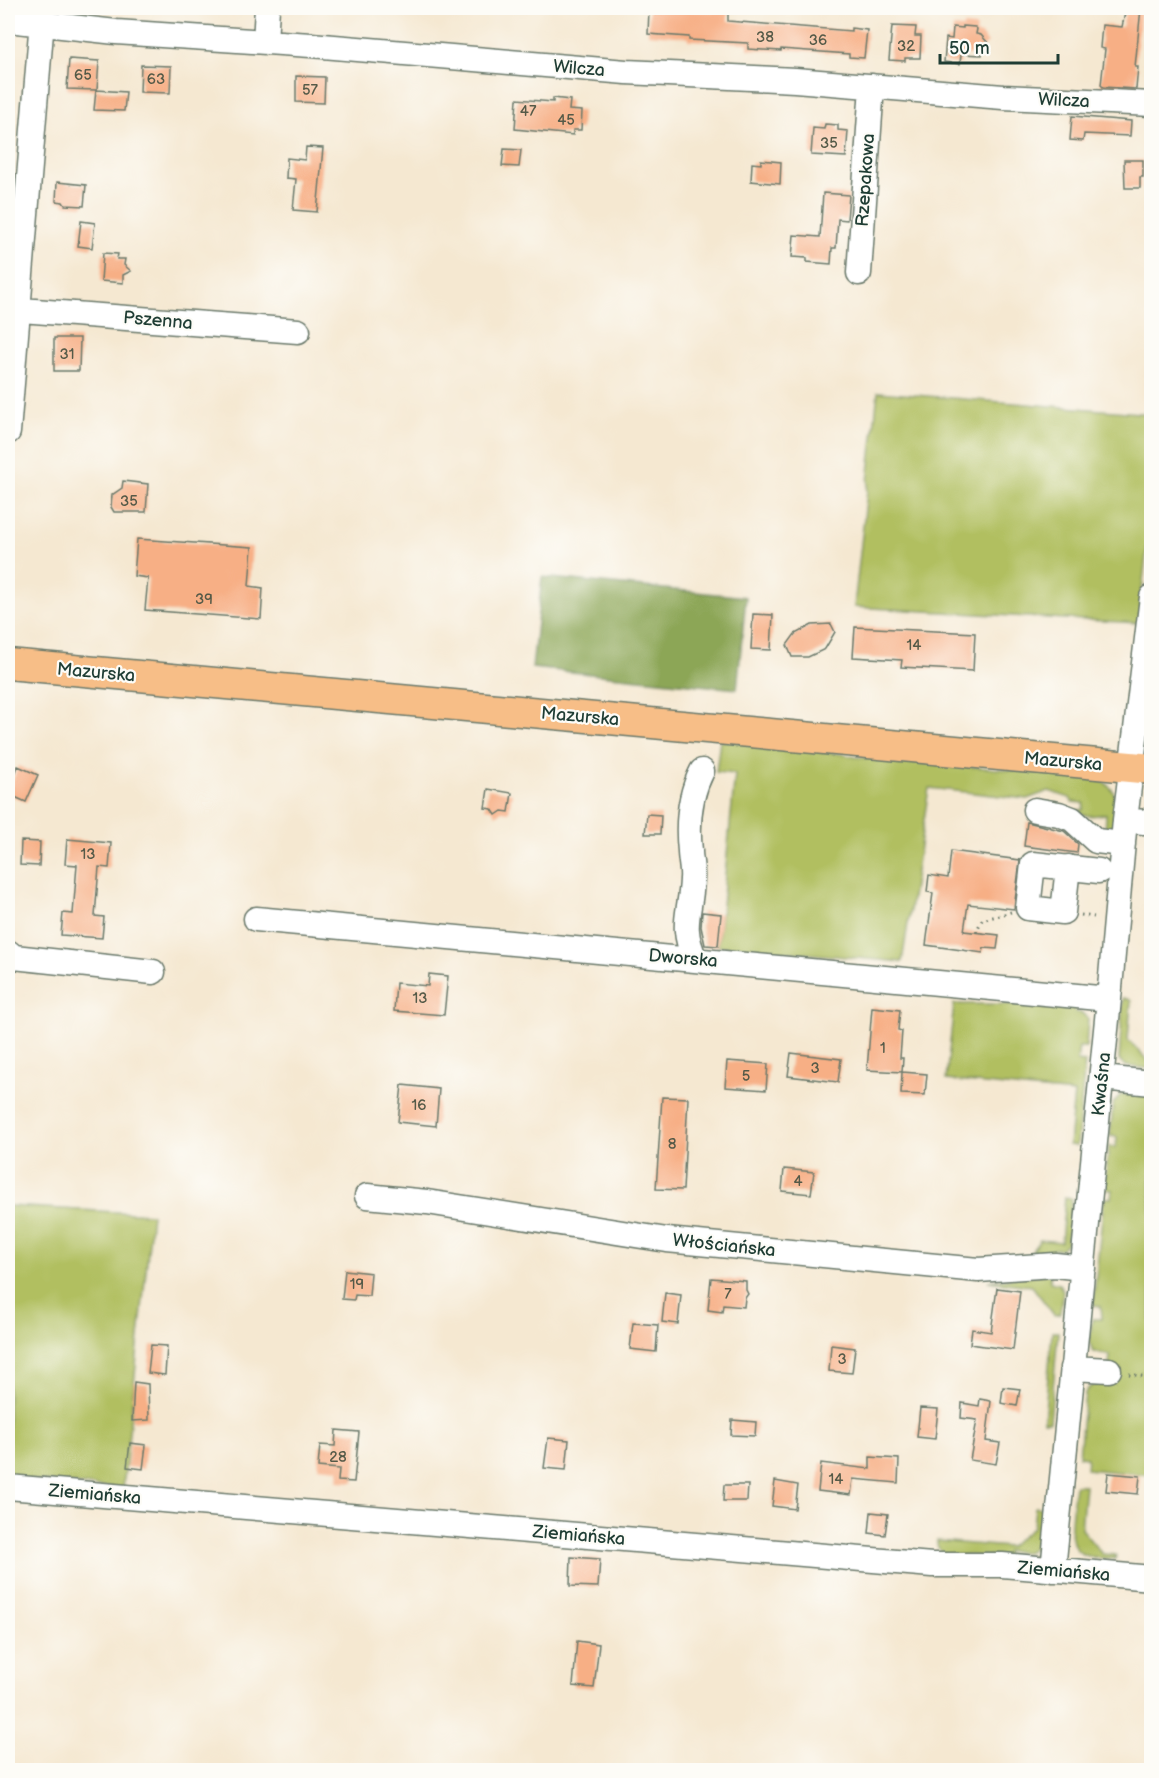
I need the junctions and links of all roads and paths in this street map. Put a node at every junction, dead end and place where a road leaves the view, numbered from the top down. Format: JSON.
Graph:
{"nodes":[{"id":1,"x":267,"y":8,"type":"edge"},
{"id":2,"x":42,"y":15,"type":"edge"},
{"id":3,"x":8,"y":20,"type":"edge"},
{"id":4,"x":265,"y":42,"type":"junction"},
{"id":5,"x":872,"y":86,"type":"junction"},
{"id":6,"x":1152,"y":104,"type":"edge"},
{"id":7,"x":859,"y":273,"type":"dead end"},
{"id":8,"x":13,"y":309,"type":"edge"},
{"id":9,"x":298,"y":331,"type":"dead end"},
{"id":10,"x":8,"y":432,"type":"edge"},
{"id":11,"x":1152,"y":597,"type":"edge"},
{"id":12,"x":8,"y":664,"type":"edge"},
{"id":13,"x":1142,"y":768,"type":"edge"},
{"id":14,"x":702,"y":771,"type":"dead end"},
{"id":15,"x":1035,"y":810,"type":"dead end"},
{"id":16,"x":1152,"y":819,"type":"edge"},
{"id":17,"x":1125,"y":820,"type":"junction"},
{"id":18,"x":1123,"y":844,"type":"junction"},
{"id":19,"x":1068,"y":867,"type":"dead end"},
{"id":20,"x":1099,"y":871,"type":"dead end"},
{"id":21,"x":1012,"y":912,"type":"dead end"},
{"id":22,"x":256,"y":919,"type":"dead end"},
{"id":23,"x":976,"y":932,"type":"dead end"},
{"id":24,"x":8,"y":952,"type":"edge"},
{"id":25,"x":695,"y":959,"type":"junction"},
{"id":26,"x":153,"y":972,"type":"dead end"},
{"id":27,"x":1109,"y":999,"type":"junction"},
{"id":28,"x":1102,"y":1078,"type":"junction"},
{"id":29,"x":1152,"y":1083,"type":"edge"},
{"id":30,"x":367,"y":1196,"type":"dead end"},
{"id":31,"x":1083,"y":1268,"type":"junction"},
{"id":32,"x":1072,"y":1368,"type":"junction"},
{"id":33,"x":1109,"y":1370,"type":"joint"},
{"id":34,"x":1152,"y":1378,"type":"edge"},
{"id":35,"x":8,"y":1486,"type":"edge"},
{"id":36,"x":1053,"y":1570,"type":"junction"},
{"id":37,"x":1152,"y":1578,"type":"edge"}],
"edges":[{"from":1,"to":4,"type":"street"},
{"from":2,"to":3,"type":"street","name":"Wilcza"},
{"from":2,"to":4,"type":"street","name":"Wilcza"},
{"from":2,"to":8,"type":"street"},
{"from":4,"to":5,"type":"street","name":"Wilcza"},
{"from":5,"to":6,"type":"street","name":"Wilcza"},
{"from":5,"to":7,"type":"street","name":"Rzepakowa"},
{"from":8,"to":9,"type":"street","name":"Pszenna"},
{"from":8,"to":10,"type":"street"},
{"from":11,"to":13,"type":"street","name":"Kwaśna"},
{"from":12,"to":13,"type":"main road","name":"Mazurska"},
{"from":13,"to":17,"type":"street","name":"Kwaśna"},
{"from":14,"to":25,"type":"street"},
{"from":15,"to":18,"type":"street"},
{"from":16,"to":17,"type":"street"},
{"from":17,"to":18,"type":"street","name":"Kwaśna"},
{"from":18,"to":27,"type":"street","name":"Kwaśna"},
{"from":19,"to":20,"type":"street"},
{"from":21,"to":23,"type":"path"},
{"from":22,"to":25,"type":"street","name":"Dworska"},
{"from":24,"to":26,"type":"street"},
{"from":25,"to":27,"type":"street","name":"Dworska"},
{"from":27,"to":28,"type":"street","name":"Kwaśna"},
{"from":28,"to":29,"type":"street"},
{"from":28,"to":31,"type":"street","name":"Kwaśna"},
{"from":30,"to":31,"type":"street","name":"Włościańska"},
{"from":31,"to":32,"type":"street","name":"Kwaśna"},
{"from":32,"to":33,"type":"street"},
{"from":32,"to":36,"type":"street","name":"Kwaśna"},
{"from":33,"to":34,"type":"path"},
{"from":35,"to":36,"type":"street","name":"Ziemiańska"},
{"from":36,"to":37,"type":"street","name":"Ziemiańska"}]}
